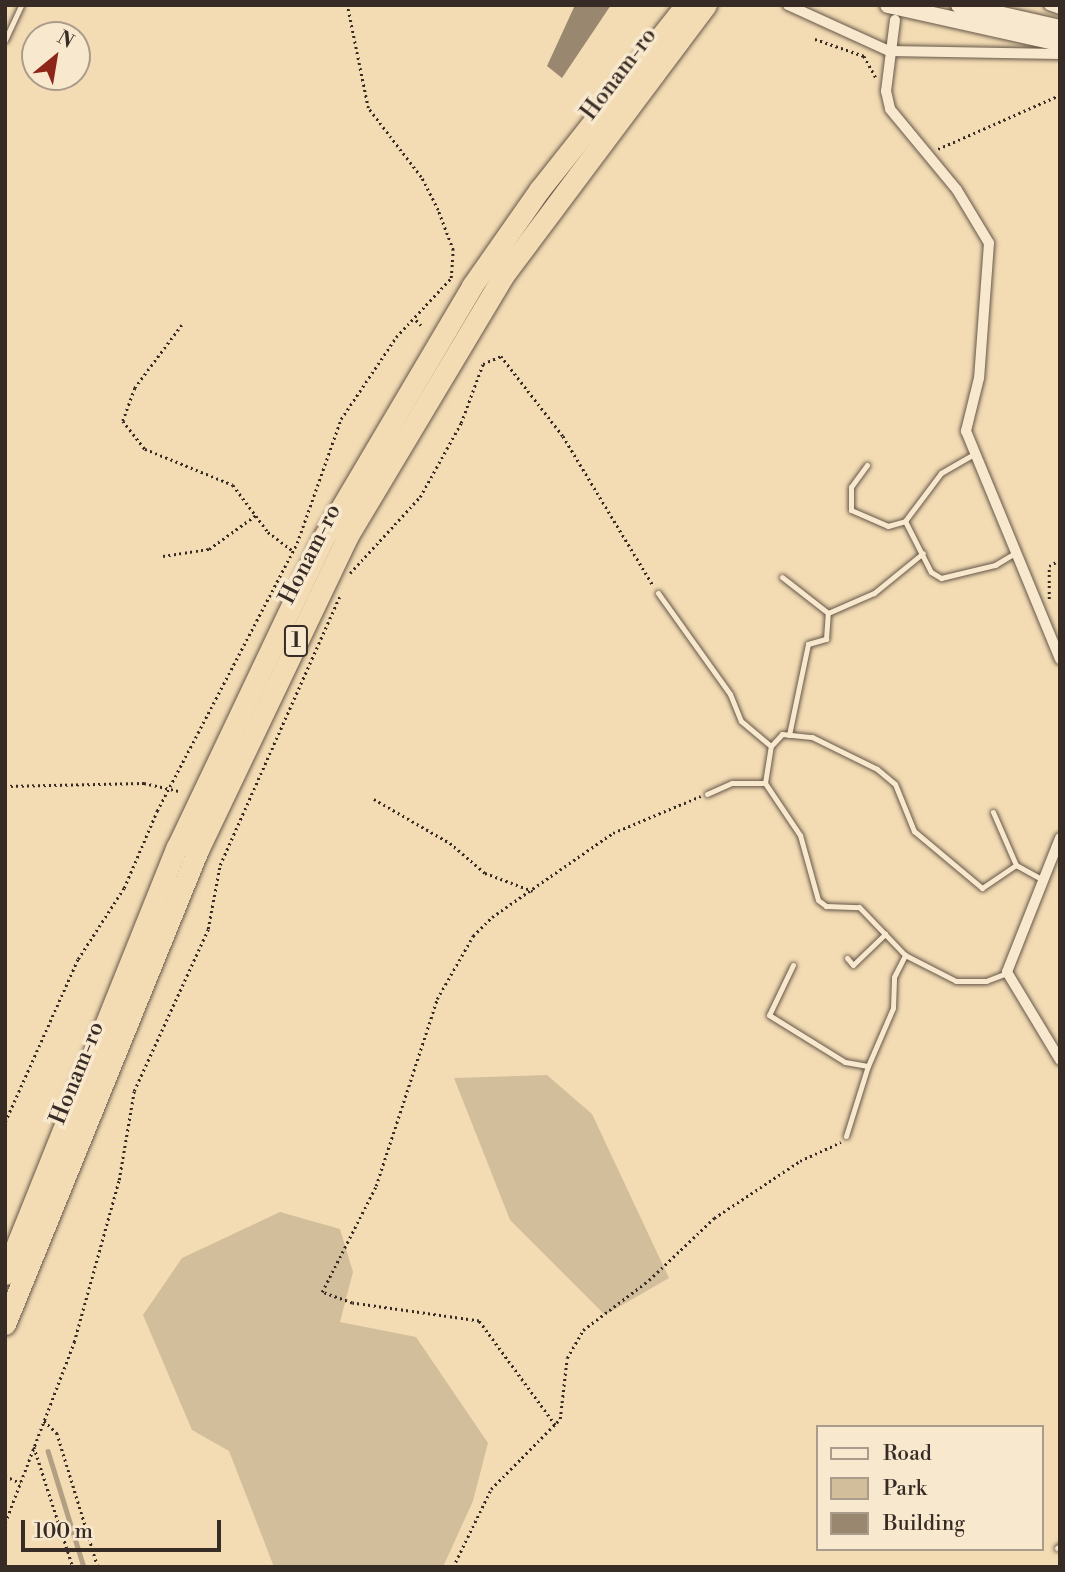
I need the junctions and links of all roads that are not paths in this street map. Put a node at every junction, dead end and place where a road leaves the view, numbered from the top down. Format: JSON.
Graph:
{"nodes":[{"id":1,"x":21,"y":5,"type":"edge"},
{"id":2,"x":788,"y":5,"type":"edge"},
{"id":3,"x":959,"y":5,"type":"edge"},
{"id":4,"x":1049,"y":5,"type":"edge"},
{"id":5,"x":693,"y":9,"type":"edge"},
{"id":6,"x":1060,"y":9,"type":"edge"},
{"id":7,"x":892,"y":13,"type":"edge"},
{"id":8,"x":1060,"y":28,"type":"edge"},
{"id":9,"x":5,"y":40,"type":"edge"},
{"id":10,"x":1060,"y":43,"type":"edge"},
{"id":11,"x":890,"y":51,"type":"junction"},
{"id":12,"x":1060,"y":54,"type":"edge"},
{"id":13,"x":974,"y":454,"type":"junction"},
{"id":14,"x":867,"y":465,"type":"dead end"},
{"id":15,"x":905,"y":521,"type":"junction"},
{"id":16,"x":923,"y":553,"type":"junction"},
{"id":17,"x":1015,"y":553,"type":"junction"},
{"id":18,"x":782,"y":578,"type":"dead end"},
{"id":19,"x":658,"y":593,"type":"road end"},
{"id":20,"x":828,"y":613,"type":"junction"},
{"id":21,"x":1060,"y":659,"type":"edge"},
{"id":22,"x":789,"y":736,"type":"junction"},
{"id":23,"x":771,"y":746,"type":"junction"},
{"id":24,"x":765,"y":783,"type":"junction"},
{"id":25,"x":707,"y":794,"type":"road end"},
{"id":26,"x":993,"y":812,"type":"dead end"},
{"id":27,"x":1060,"y":838,"type":"edge"},
{"id":28,"x":1016,"y":865,"type":"junction"},
{"id":29,"x":1041,"y":879,"type":"junction"},
{"id":30,"x":886,"y":933,"type":"junction"},
{"id":31,"x":905,"y":955,"type":"junction"},
{"id":32,"x":847,"y":958,"type":"dead end"},
{"id":33,"x":793,"y":965,"type":"dead end"},
{"id":34,"x":1007,"y":972,"type":"junction"},
{"id":35,"x":1060,"y":1060,"type":"edge"},
{"id":36,"x":867,"y":1066,"type":"junction"},
{"id":37,"x":846,"y":1136,"type":"road end"},
{"id":38,"x":5,"y":1274,"type":"edge"},
{"id":39,"x":5,"y":1324,"type":"edge"}],
"edges":[{"from":1,"to":9,"type":"lane"},
{"from":2,"to":11,"type":"street"},
{"from":3,"to":8,"type":"main road"},
{"from":4,"to":6,"type":"street"},
{"from":5,"to":38,"type":"highway","name":"Honam-ro","number":"1"},
{"from":5,"to":39,"type":"highway","name":"Honam-ro","number":"1"},
{"from":7,"to":10,"type":"main road"},
{"from":7,"to":11,"type":"street"},
{"from":11,"to":12,"type":"street"},
{"from":11,"to":13,"type":"street"},
{"from":13,"to":15,"type":"lane"},
{"from":13,"to":17,"type":"street"},
{"from":14,"to":15,"type":"lane"},
{"from":15,"to":16,"type":"lane"},
{"from":16,"to":17,"type":"lane"},
{"from":16,"to":20,"type":"lane"},
{"from":17,"to":21,"type":"street"},
{"from":18,"to":20,"type":"lane"},
{"from":19,"to":23,"type":"lane"},
{"from":20,"to":22,"type":"lane"},
{"from":22,"to":23,"type":"lane"},
{"from":22,"to":28,"type":"lane"},
{"from":23,"to":24,"type":"lane"},
{"from":24,"to":25,"type":"lane"},
{"from":24,"to":30,"type":"lane"},
{"from":26,"to":28,"type":"lane"},
{"from":27,"to":29,"type":"street"},
{"from":28,"to":29,"type":"lane"},
{"from":29,"to":34,"type":"street"},
{"from":30,"to":31,"type":"lane"},
{"from":30,"to":32,"type":"lane"},
{"from":31,"to":34,"type":"lane"},
{"from":31,"to":36,"type":"lane"},
{"from":33,"to":36,"type":"lane"},
{"from":34,"to":35,"type":"street"},
{"from":36,"to":37,"type":"lane"}]}
